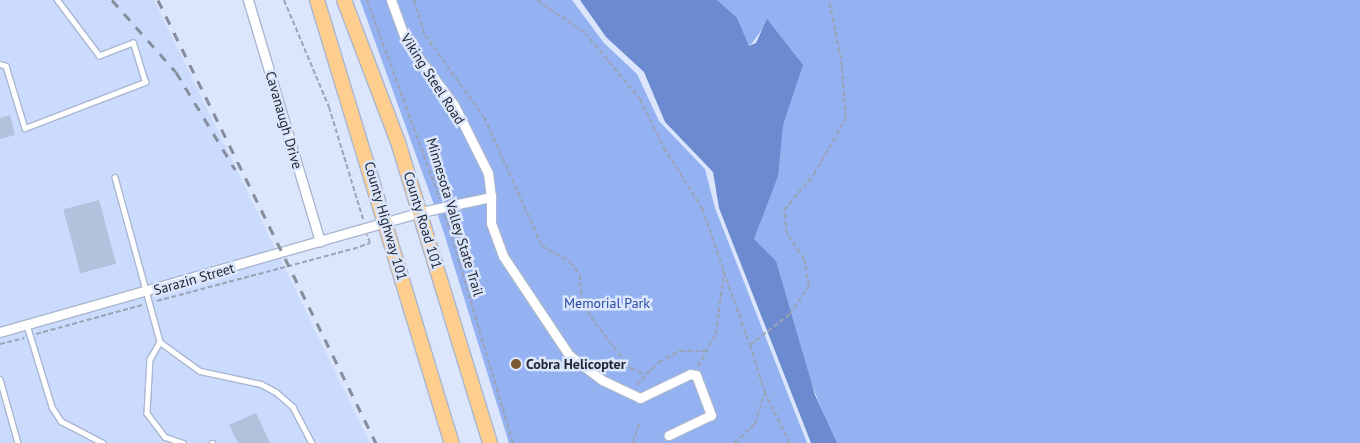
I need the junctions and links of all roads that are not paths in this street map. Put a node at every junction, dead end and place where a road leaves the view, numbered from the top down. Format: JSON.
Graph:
{"nodes":[{"id":1,"x":57,"y":0,"type":"edge"},
{"id":2,"x":248,"y":0,"type":"edge"},
{"id":3,"x":317,"y":0,"type":"edge"},
{"id":4,"x":344,"y":0,"type":"edge"},
{"id":5,"x":390,"y":0,"type":"edge"},
{"id":6,"x":0,"y":64,"type":"edge"},
{"id":7,"x":115,"y":178,"type":"dead end"},
{"id":8,"x":491,"y":197,"type":"junction"},
{"id":9,"x":421,"y":212,"type":"junction"},
{"id":10,"x":387,"y":224,"type":"junction"},
{"id":11,"x":320,"y":241,"type":"junction"},
{"id":12,"x":146,"y":293,"type":"junction"},
{"id":13,"x":27,"y":325,"type":"junction"},
{"id":14,"x":0,"y":332,"type":"edge"},
{"id":15,"x":160,"y":342,"type":"junction"},
{"id":16,"x":0,"y":380,"type":"edge"},
{"id":17,"x":1,"y":386,"type":"edge"},
{"id":18,"x":668,"y":435,"type":"dead end"},
{"id":19,"x":18,"y":443,"type":"edge"},
{"id":20,"x":103,"y":443,"type":"edge"},
{"id":21,"x":183,"y":443,"type":"edge"},
{"id":22,"x":312,"y":443,"type":"edge"},
{"id":23,"x":452,"y":443,"type":"edge"},
{"id":24,"x":490,"y":443,"type":"edge"}],
"edges":[{"from":1,"to":6,"type":"lane"},
{"from":2,"to":11,"type":"street","name":"Cavanaugh Drive"},
{"from":3,"to":10,"type":"main road","name":"County Highway 101"},
{"from":4,"to":9,"type":"main road","name":"County Road 101"},
{"from":5,"to":8,"type":"street","name":"Viking Steel Road"},
{"from":7,"to":12,"type":"lane"},
{"from":8,"to":9,"type":"street"},
{"from":8,"to":18,"type":"street","name":"Viking Steel Road"},
{"from":9,"to":10,"type":"street"},
{"from":9,"to":24,"type":"main road","name":"County Road 101"},
{"from":10,"to":11,"type":"street","name":"Sarazin Street"},
{"from":10,"to":23,"type":"main road","name":"County Highway 101"},
{"from":11,"to":12,"type":"street","name":"Sarazin Street"},
{"from":12,"to":13,"type":"street","name":"Sarazin Street"},
{"from":12,"to":15,"type":"lane"},
{"from":13,"to":14,"type":"street","name":"Sarazin Street"},
{"from":13,"to":20,"type":"lane"},
{"from":15,"to":21,"type":"lane"},
{"from":15,"to":22,"type":"lane"},
{"from":16,"to":17,"type":"lane"},
{"from":17,"to":19,"type":"lane"}]}
